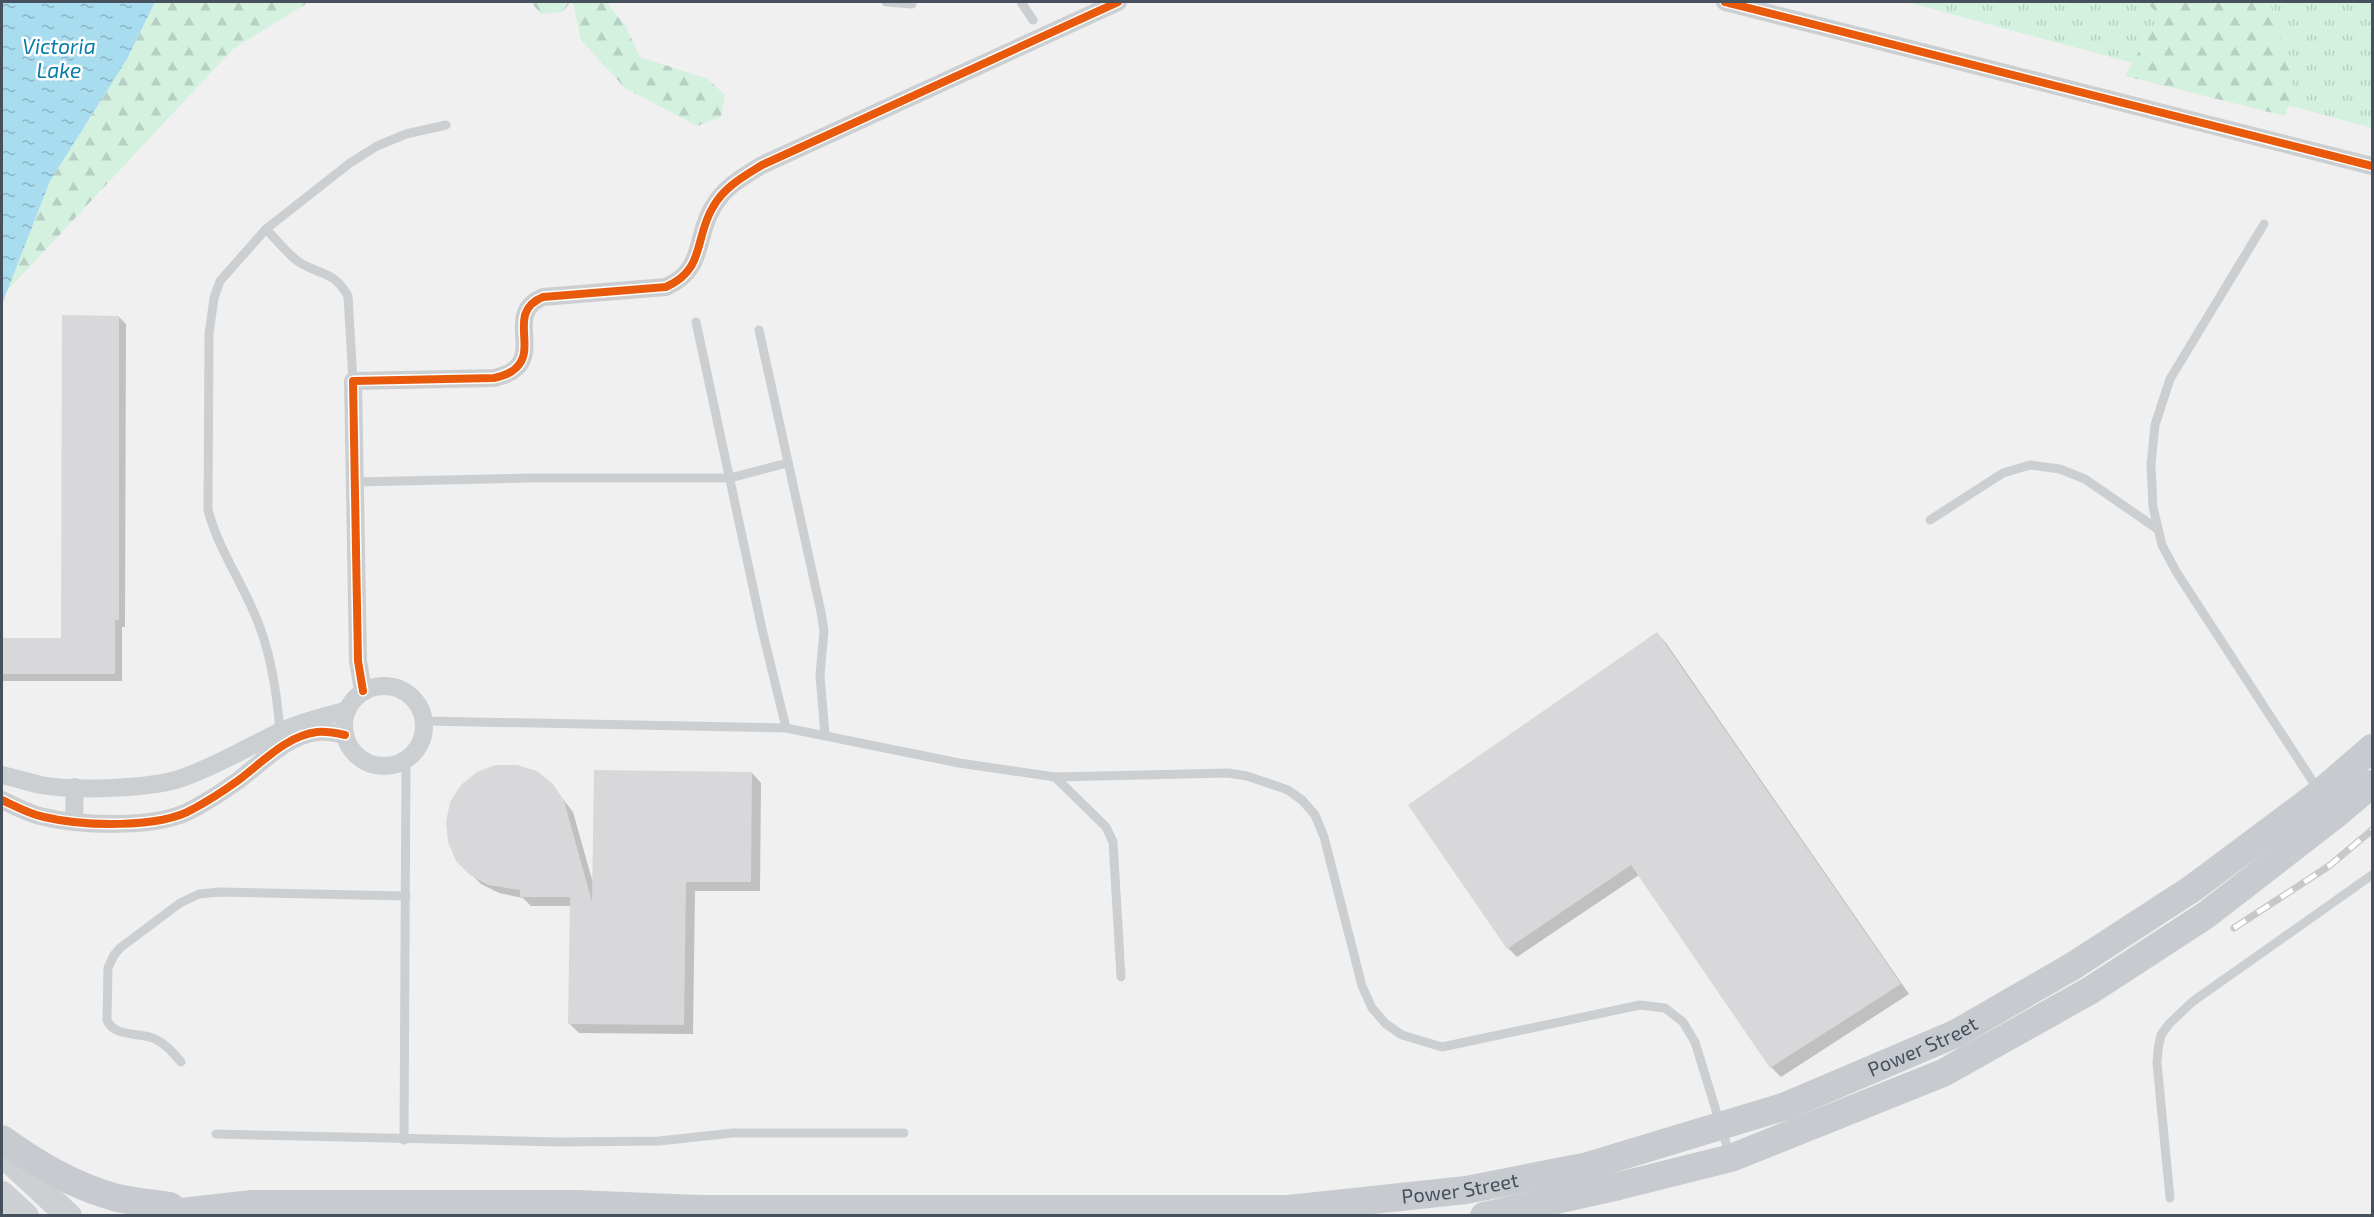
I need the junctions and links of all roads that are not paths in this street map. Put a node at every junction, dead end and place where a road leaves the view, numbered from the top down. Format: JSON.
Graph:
{"nodes":[{"id":1,"x":886,"y":2,"type":"edge"},
{"id":2,"x":1021,"y":2,"type":"edge"},
{"id":3,"x":1118,"y":2,"type":"edge"},
{"id":4,"x":1725,"y":2,"type":"edge"},
{"id":5,"x":912,"y":4,"type":"dead end"},
{"id":6,"x":1033,"y":20,"type":"dead end"},
{"id":7,"x":446,"y":125,"type":"dead end"},
{"id":8,"x":2373,"y":166,"type":"edge"},
{"id":9,"x":2264,"y":224,"type":"dead end"},
{"id":10,"x":266,"y":229,"type":"junction"},
{"id":11,"x":696,"y":322,"type":"dead end"},
{"id":12,"x":759,"y":330,"type":"dead end"},
{"id":13,"x":353,"y":381,"type":"junction"},
{"id":14,"x":787,"y":463,"type":"junction"},
{"id":15,"x":730,"y":478,"type":"junction"},
{"id":16,"x":356,"y":482,"type":"junction"},
{"id":17,"x":1930,"y":520,"type":"dead end"},
{"id":18,"x":2156,"y":528,"type":"junction"},
{"id":19,"x":363,"y":691,"type":"junction"},
{"id":20,"x":347,"y":710,"type":"junction"},
{"id":21,"x":425,"y":721,"type":"junction"},
{"id":22,"x":786,"y":728,"type":"junction"},
{"id":23,"x":345,"y":735,"type":"junction"},
{"id":24,"x":825,"y":735,"type":"junction"},
{"id":25,"x":281,"y":739,"type":"junction"},
{"id":26,"x":2373,"y":748,"type":"edge"},
{"id":27,"x":406,"y":760,"type":"junction"},
{"id":28,"x":2,"y":775,"type":"edge"},
{"id":29,"x":1055,"y":777,"type":"junction"},
{"id":30,"x":2373,"y":784,"type":"edge"},
{"id":31,"x":75,"y":787,"type":"junction"},
{"id":32,"x":2,"y":800,"type":"edge"},
{"id":33,"x":2328,"y":804,"type":"junction"},
{"id":34,"x":74,"y":821,"type":"junction"},
{"id":35,"x":2373,"y":875,"type":"edge"},
{"id":36,"x":2193,"y":888,"type":"junction"},
{"id":37,"x":406,"y":896,"type":"junction"},
{"id":38,"x":2206,"y":915,"type":"junction"},
{"id":39,"x":1121,"y":977,"type":"dead end"},
{"id":40,"x":181,"y":1062,"type":"dead end"},
{"id":41,"x":1720,"y":1127,"type":"junction"},
{"id":42,"x":904,"y":1133,"type":"dead end"},
{"id":43,"x":216,"y":1134,"type":"dead end"},
{"id":44,"x":404,"y":1140,"type":"junction"},
{"id":45,"x":2,"y":1150,"type":"edge"},
{"id":46,"x":1731,"y":1158,"type":"junction"},
{"id":47,"x":2,"y":1194,"type":"edge"},
{"id":48,"x":2170,"y":1198,"type":"dead end"},
{"id":49,"x":1469,"y":1203,"type":"edge"},
{"id":50,"x":191,"y":1209,"type":"junction"},
{"id":51,"x":576,"y":1210,"type":"edge"},
{"id":52,"x":951,"y":1213,"type":"edge"},
{"id":53,"x":26,"y":1215,"type":"edge"},
{"id":54,"x":69,"y":1215,"type":"edge"},
{"id":55,"x":146,"y":1215,"type":"edge"},
{"id":56,"x":1484,"y":1215,"type":"edge"}],
"edges":[{"from":1,"to":5,"type":"lane"},
{"from":2,"to":6,"type":"lane"},
{"from":3,"to":13,"type":"street"},
{"from":4,"to":8,"type":"street"},
{"from":7,"to":10,"type":"lane"},
{"from":9,"to":18,"type":"lane"},
{"from":10,"to":13,"type":"lane"},
{"from":10,"to":25,"type":"lane"},
{"from":11,"to":15,"type":"lane"},
{"from":12,"to":14,"type":"lane"},
{"from":13,"to":16,"type":"street"},
{"from":14,"to":15,"type":"lane"},
{"from":14,"to":24,"type":"lane"},
{"from":15,"to":16,"type":"lane"},
{"from":15,"to":22,"type":"lane"},
{"from":16,"to":19,"type":"street"},
{"from":17,"to":18,"type":"lane"},
{"from":18,"to":33,"type":"lane"},
{"from":19,"to":20,"type":"street"},
{"from":19,"to":21,"type":"street"},
{"from":20,"to":23,"type":"street"},
{"from":20,"to":25,"type":"street"},
{"from":21,"to":22,"type":"lane"},
{"from":21,"to":27,"type":"street"},
{"from":22,"to":24,"type":"lane"},
{"from":23,"to":25,"type":"street"},
{"from":23,"to":27,"type":"street"},
{"from":24,"to":29,"type":"lane"},
{"from":25,"to":31,"type":"street"},
{"from":25,"to":34,"type":"street"},
{"from":26,"to":33,"type":"main road","name":"Power Street"},
{"from":27,"to":37,"type":"lane"},
{"from":28,"to":31,"type":"street"},
{"from":29,"to":39,"type":"lane"},
{"from":29,"to":41,"type":"lane"},
{"from":30,"to":33,"type":"main road","name":"Power Street"},
{"from":31,"to":34,"type":"street"},
{"from":32,"to":34,"type":"street"},
{"from":33,"to":36,"type":"main road","name":"Power Street"},
{"from":33,"to":38,"type":"main road","name":"Power Street"},
{"from":35,"to":48,"type":"lane"},
{"from":36,"to":38,"type":"main road"},
{"from":36,"to":41,"type":"main road","name":"Power Street"},
{"from":37,"to":40,"type":"lane"},
{"from":37,"to":44,"type":"lane"},
{"from":38,"to":46,"type":"main road","name":"Power Street"},
{"from":41,"to":46,"type":"lane"},
{"from":41,"to":49,"type":"main road","name":"Power Street"},
{"from":42,"to":44,"type":"lane"},
{"from":43,"to":44,"type":"lane"},
{"from":45,"to":50,"type":"main road"},
{"from":45,"to":54,"type":"main road"},
{"from":46,"to":56,"type":"main road","name":"Power Street"},
{"from":47,"to":53,"type":"main road"},
{"from":49,"to":52,"type":"main road","name":"Power Street"},
{"from":50,"to":51,"type":"main road","name":"Power Street"},
{"from":50,"to":55,"type":"main road","name":"Power Street"},
{"from":51,"to":52,"type":"main road","name":"Power Street"}]}
